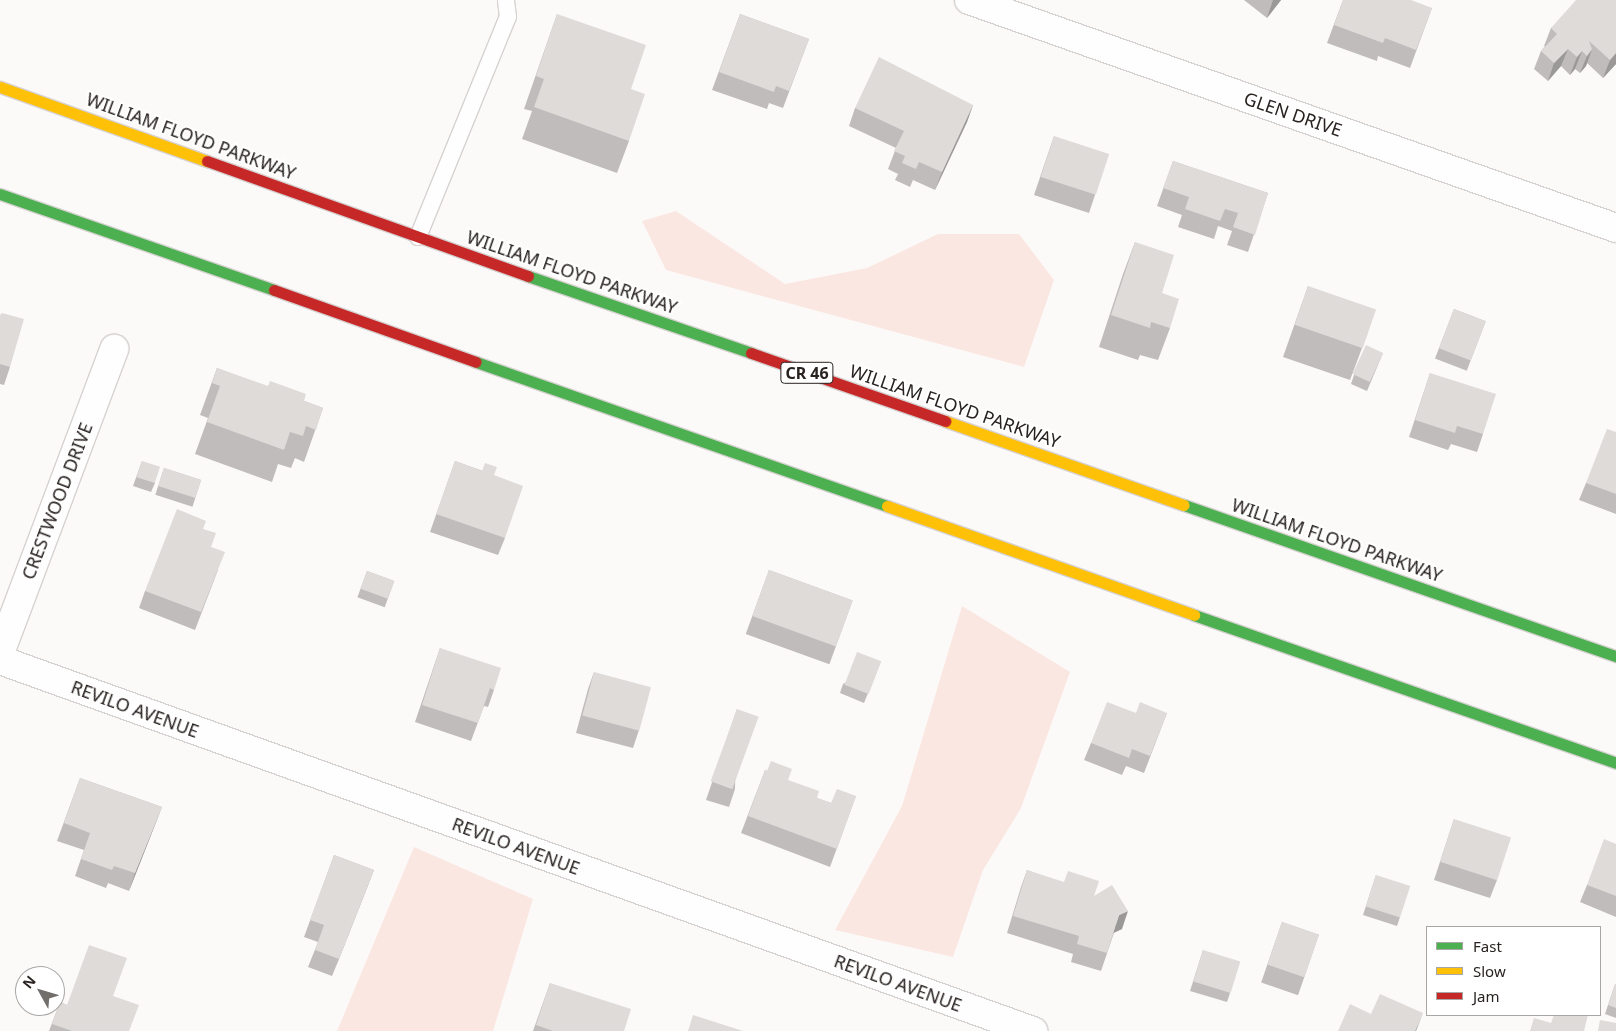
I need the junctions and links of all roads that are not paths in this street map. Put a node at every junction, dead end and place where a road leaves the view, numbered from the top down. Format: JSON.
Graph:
{"nodes":[{"id":1,"x":506,"y":0,"type":"edge"},
{"id":2,"x":969,"y":0,"type":"edge"},
{"id":3,"x":0,"y":86,"type":"edge"},
{"id":4,"x":0,"y":194,"type":"edge"},
{"id":5,"x":1616,"y":228,"type":"edge"},
{"id":6,"x":418,"y":237,"type":"junction"},
{"id":7,"x":114,"y":349,"type":"dead end"},
{"id":8,"x":0,"y":653,"type":"edge"},
{"id":9,"x":1616,"y":656,"type":"edge"},
{"id":10,"x":0,"y":660,"type":"edge"},
{"id":11,"x":1616,"y":763,"type":"edge"},
{"id":12,"x":1033,"y":1031,"type":"edge"}],
"edges":[{"from":1,"to":6,"type":"lane"},
{"from":2,"to":5,"type":"street","name":"GLEN DRIVE"},
{"from":3,"to":6,"type":"highway","name":"WILLIAM FLOYD PARKWAY","number":"CR 46"},
{"from":4,"to":11,"type":"highway"},
{"from":6,"to":9,"type":"highway","name":"WILLIAM FLOYD PARKWAY","number":"CR 46"},
{"from":7,"to":8,"type":"street","name":"CRESTWOOD DRIVE"},
{"from":10,"to":12,"type":"street","name":"REVILO AVENUE"}]}
